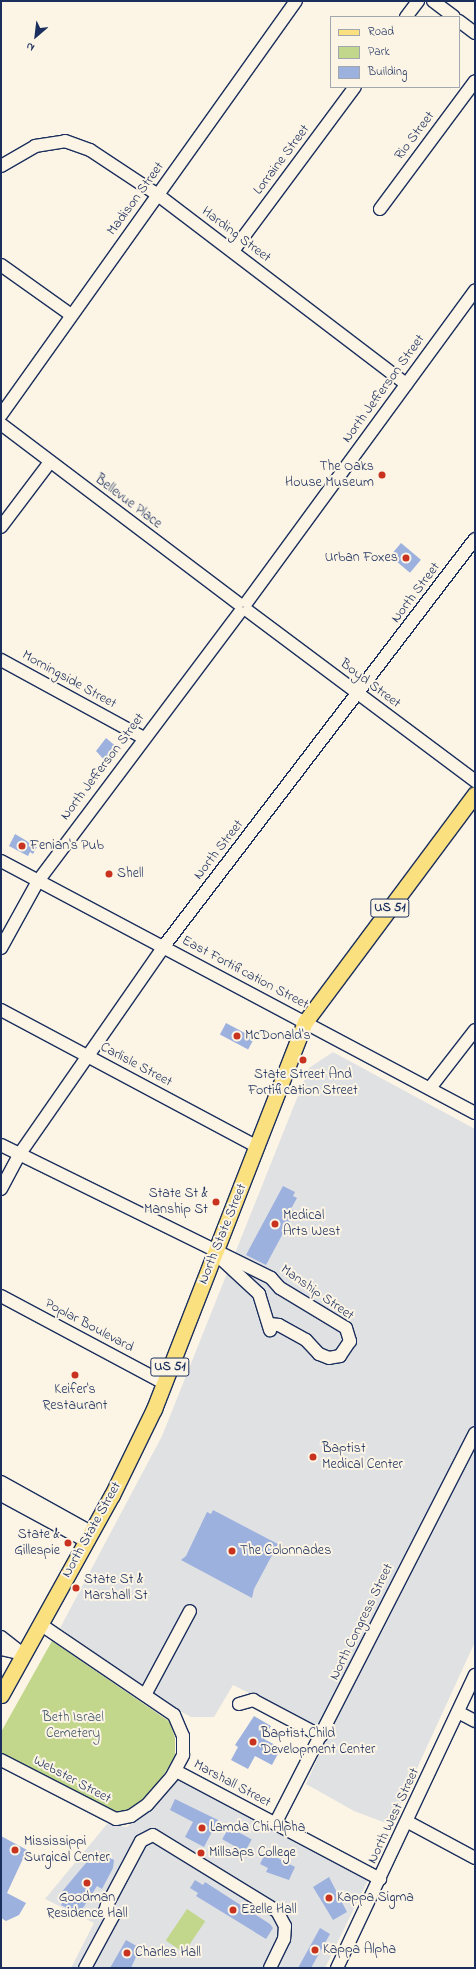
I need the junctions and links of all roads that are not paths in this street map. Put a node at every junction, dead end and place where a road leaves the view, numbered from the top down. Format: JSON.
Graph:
{"nodes":[{"id":1,"x":296,"y":1,"type":"edge"},
{"id":2,"x":418,"y":1,"type":"edge"},
{"id":3,"x":433,"y":1,"type":"edge"},
{"id":4,"x":407,"y":16,"type":"edge"},
{"id":5,"x":453,"y":16,"type":"edge"},
{"id":6,"x":460,"y":22,"type":"edge"},
{"id":7,"x":475,"y":33,"type":"edge"},
{"id":8,"x":475,"y":81,"type":"edge"},
{"id":9,"x":353,"y":88,"type":"edge"},
{"id":10,"x":2,"y":162,"type":"edge"},
{"id":11,"x":158,"y":195,"type":"junction"},
{"id":12,"x":380,"y":209,"type":"dead end"},
{"id":13,"x":233,"y":251,"type":"junction"},
{"id":14,"x":1,"y":265,"type":"edge"},
{"id":15,"x":475,"y":291,"type":"edge"},
{"id":16,"x":70,"y":315,"type":"junction"},
{"id":17,"x":406,"y":384,"type":"junction"},
{"id":18,"x":1,"y":415,"type":"edge"},
{"id":19,"x":1,"y":424,"type":"edge"},
{"id":20,"x":50,"y":462,"type":"junction"},
{"id":21,"x":1,"y":527,"type":"edge"},
{"id":22,"x":475,"y":539,"type":"edge"},
{"id":23,"x":243,"y":607,"type":"junction"},
{"id":24,"x":1,"y":660,"type":"edge"},
{"id":25,"x":359,"y":694,"type":"junction"},
{"id":26,"x":144,"y":738,"type":"junction"},
{"id":27,"x":475,"y":781,"type":"edge"},
{"id":28,"x":475,"y":794,"type":"edge"},
{"id":29,"x":1,"y":861,"type":"edge"},
{"id":30,"x":38,"y":881,"type":"junction"},
{"id":31,"x":164,"y":946,"type":"junction"},
{"id":32,"x":1,"y":948,"type":"edge"},
{"id":33,"x":1,"y":1010,"type":"edge"},
{"id":34,"x":305,"y":1022,"type":"junction"},
{"id":35,"x":475,"y":1030,"type":"edge"},
{"id":36,"x":86,"y":1056,"type":"junction"},
{"id":37,"x":430,"y":1088,"type":"junction"},
{"id":38,"x":475,"y":1113,"type":"edge"},
{"id":39,"x":1,"y":1146,"type":"edge"},
{"id":40,"x":258,"y":1147,"type":"junction"},
{"id":41,"x":19,"y":1155,"type":"junction"},
{"id":42,"x":1,"y":1188,"type":"edge"},
{"id":43,"x":215,"y":1253,"type":"junction"},
{"id":44,"x":1,"y":1296,"type":"edge"},
{"id":45,"x":164,"y":1383,"type":"junction"},
{"id":46,"x":475,"y":1432,"type":"edge"},
{"id":47,"x":1,"y":1482,"type":"edge"},
{"id":48,"x":1,"y":1496,"type":"edge"},
{"id":49,"x":89,"y":1537,"type":"junction"},
{"id":50,"x":190,"y":1611,"type":"dead end"},
{"id":51,"x":40,"y":1624,"type":"junction"},
{"id":52,"x":1,"y":1637,"type":"edge"},
{"id":53,"x":1,"y":1649,"type":"edge"},
{"id":54,"x":23,"y":1654,"type":"junction"},
{"id":55,"x":475,"y":1675,"type":"edge"},
{"id":56,"x":1,"y":1695,"type":"edge"},
{"id":57,"x":145,"y":1695,"type":"junction"},
{"id":58,"x":239,"y":1704,"type":"dead end"},
{"id":59,"x":458,"y":1712,"type":"junction"},
{"id":60,"x":475,"y":1721,"type":"edge"},
{"id":61,"x":321,"y":1736,"type":"junction"},
{"id":62,"x":1,"y":1760,"type":"edge"},
{"id":63,"x":176,"y":1771,"type":"junction"},
{"id":64,"x":408,"y":1822,"type":"junction"},
{"id":65,"x":275,"y":1824,"type":"junction"},
{"id":66,"x":475,"y":1858,"type":"edge"},
{"id":67,"x":380,"y":1879,"type":"junction"},
{"id":68,"x":85,"y":1968,"type":"edge"},
{"id":69,"x":270,"y":1968,"type":"edge"},
{"id":70,"x":337,"y":1968,"type":"edge"}],
"edges":[{"from":1,"to":11,"type":"street","name":"Madison Street"},
{"from":2,"to":4,"type":"street"},
{"from":3,"to":5,"type":"street"},
{"from":6,"to":7,"type":"street"},
{"from":8,"to":12,"type":"street","name":"Rio Street"},
{"from":9,"to":13,"type":"street","name":"Lorraine Street"},
{"from":10,"to":11,"type":"street","name":"Harding Street"},
{"from":11,"to":13,"type":"street","name":"Harding Street"},
{"from":11,"to":16,"type":"street","name":"Madison Street"},
{"from":13,"to":17,"type":"street","name":"Harding Street"},
{"from":14,"to":16,"type":"street"},
{"from":15,"to":17,"type":"street","name":"North Jefferson Street"},
{"from":16,"to":18,"type":"street","name":"Madison Street"},
{"from":17,"to":23,"type":"street","name":"North Jefferson Street"},
{"from":19,"to":20,"type":"street","name":"Bellevue Place"},
{"from":20,"to":21,"type":"street"},
{"from":20,"to":23,"type":"street","name":"Bellevue Place"},
{"from":22,"to":25,"type":"street","name":"North Street"},
{"from":23,"to":25,"type":"street","name":"Boyd Street"},
{"from":23,"to":26,"type":"street","name":"North Jefferson Street"},
{"from":24,"to":26,"type":"street","name":"Morningside Street"},
{"from":25,"to":27,"type":"street","name":"Boyd Street"},
{"from":25,"to":31,"type":"street","name":"North Street"},
{"from":26,"to":30,"type":"street","name":"North Jefferson Street"},
{"from":28,"to":34,"type":"main road","name":"North State Street","number":"US 51"},
{"from":29,"to":30,"type":"street","name":"East Fortification Street"},
{"from":30,"to":31,"type":"street","name":"East Fortification Street"},
{"from":30,"to":32,"type":"street","name":"North Jefferson Street"},
{"from":31,"to":34,"type":"street","name":"East Fortification Street"},
{"from":31,"to":36,"type":"street","name":"North Street"},
{"from":33,"to":36,"type":"street","name":"Carlisle Street"},
{"from":34,"to":37,"type":"street","name":"East Fortification Street"},
{"from":34,"to":40,"type":"main road","name":"North State Street","number":"US 51"},
{"from":35,"to":37,"type":"street"},
{"from":36,"to":40,"type":"street","name":"Carlisle Street"},
{"from":36,"to":41,"type":"street","name":"North Street"},
{"from":37,"to":38,"type":"street","name":"East Fortification Street"},
{"from":39,"to":41,"type":"street","name":"Manship Street"},
{"from":40,"to":43,"type":"main road","name":"North State Street","number":"US 51"},
{"from":41,"to":42,"type":"street","name":"North Street"},
{"from":41,"to":43,"type":"street","name":"Manship Street"},
{"from":43,"to":43,"type":"street","name":"Manship Street"},
{"from":43,"to":45,"type":"main road","name":"North State Street","number":"US 51"},
{"from":44,"to":45,"type":"street","name":"Poplar Boulevard"},
{"from":45,"to":49,"type":"main road","name":"North State Street","number":"US 51"},
{"from":46,"to":61,"type":"street","name":"North Congress Street"},
{"from":47,"to":49,"type":"street"},
{"from":48,"to":49,"type":"street"},
{"from":49,"to":51,"type":"main road","name":"North State Street","number":"US 51"},
{"from":50,"to":57,"type":"street"},
{"from":51,"to":54,"type":"main road","name":"North State Street","number":"US 51"},
{"from":51,"to":57,"type":"street","name":"Marshall Street"},
{"from":52,"to":54,"type":"street"},
{"from":53,"to":54,"type":"street"},
{"from":54,"to":56,"type":"main road","name":"North State Street","number":"US 51"},
{"from":55,"to":59,"type":"street","name":"North West Street"},
{"from":57,"to":63,"type":"street","name":"Marshall Street"},
{"from":58,"to":61,"type":"street"},
{"from":59,"to":60,"type":"street"},
{"from":59,"to":64,"type":"street","name":"North West Street"},
{"from":61,"to":65,"type":"street","name":"North Congress Street"},
{"from":62,"to":63,"type":"street","name":"Webster Street"},
{"from":63,"to":65,"type":"street","name":"Marshall Street"},
{"from":64,"to":66,"type":"street"},
{"from":64,"to":67,"type":"street","name":"North West Street"},
{"from":65,"to":67,"type":"street","name":"Marshall Street"},
{"from":67,"to":70,"type":"street","name":"North West Street"},
{"from":68,"to":69,"type":"street"}]}
